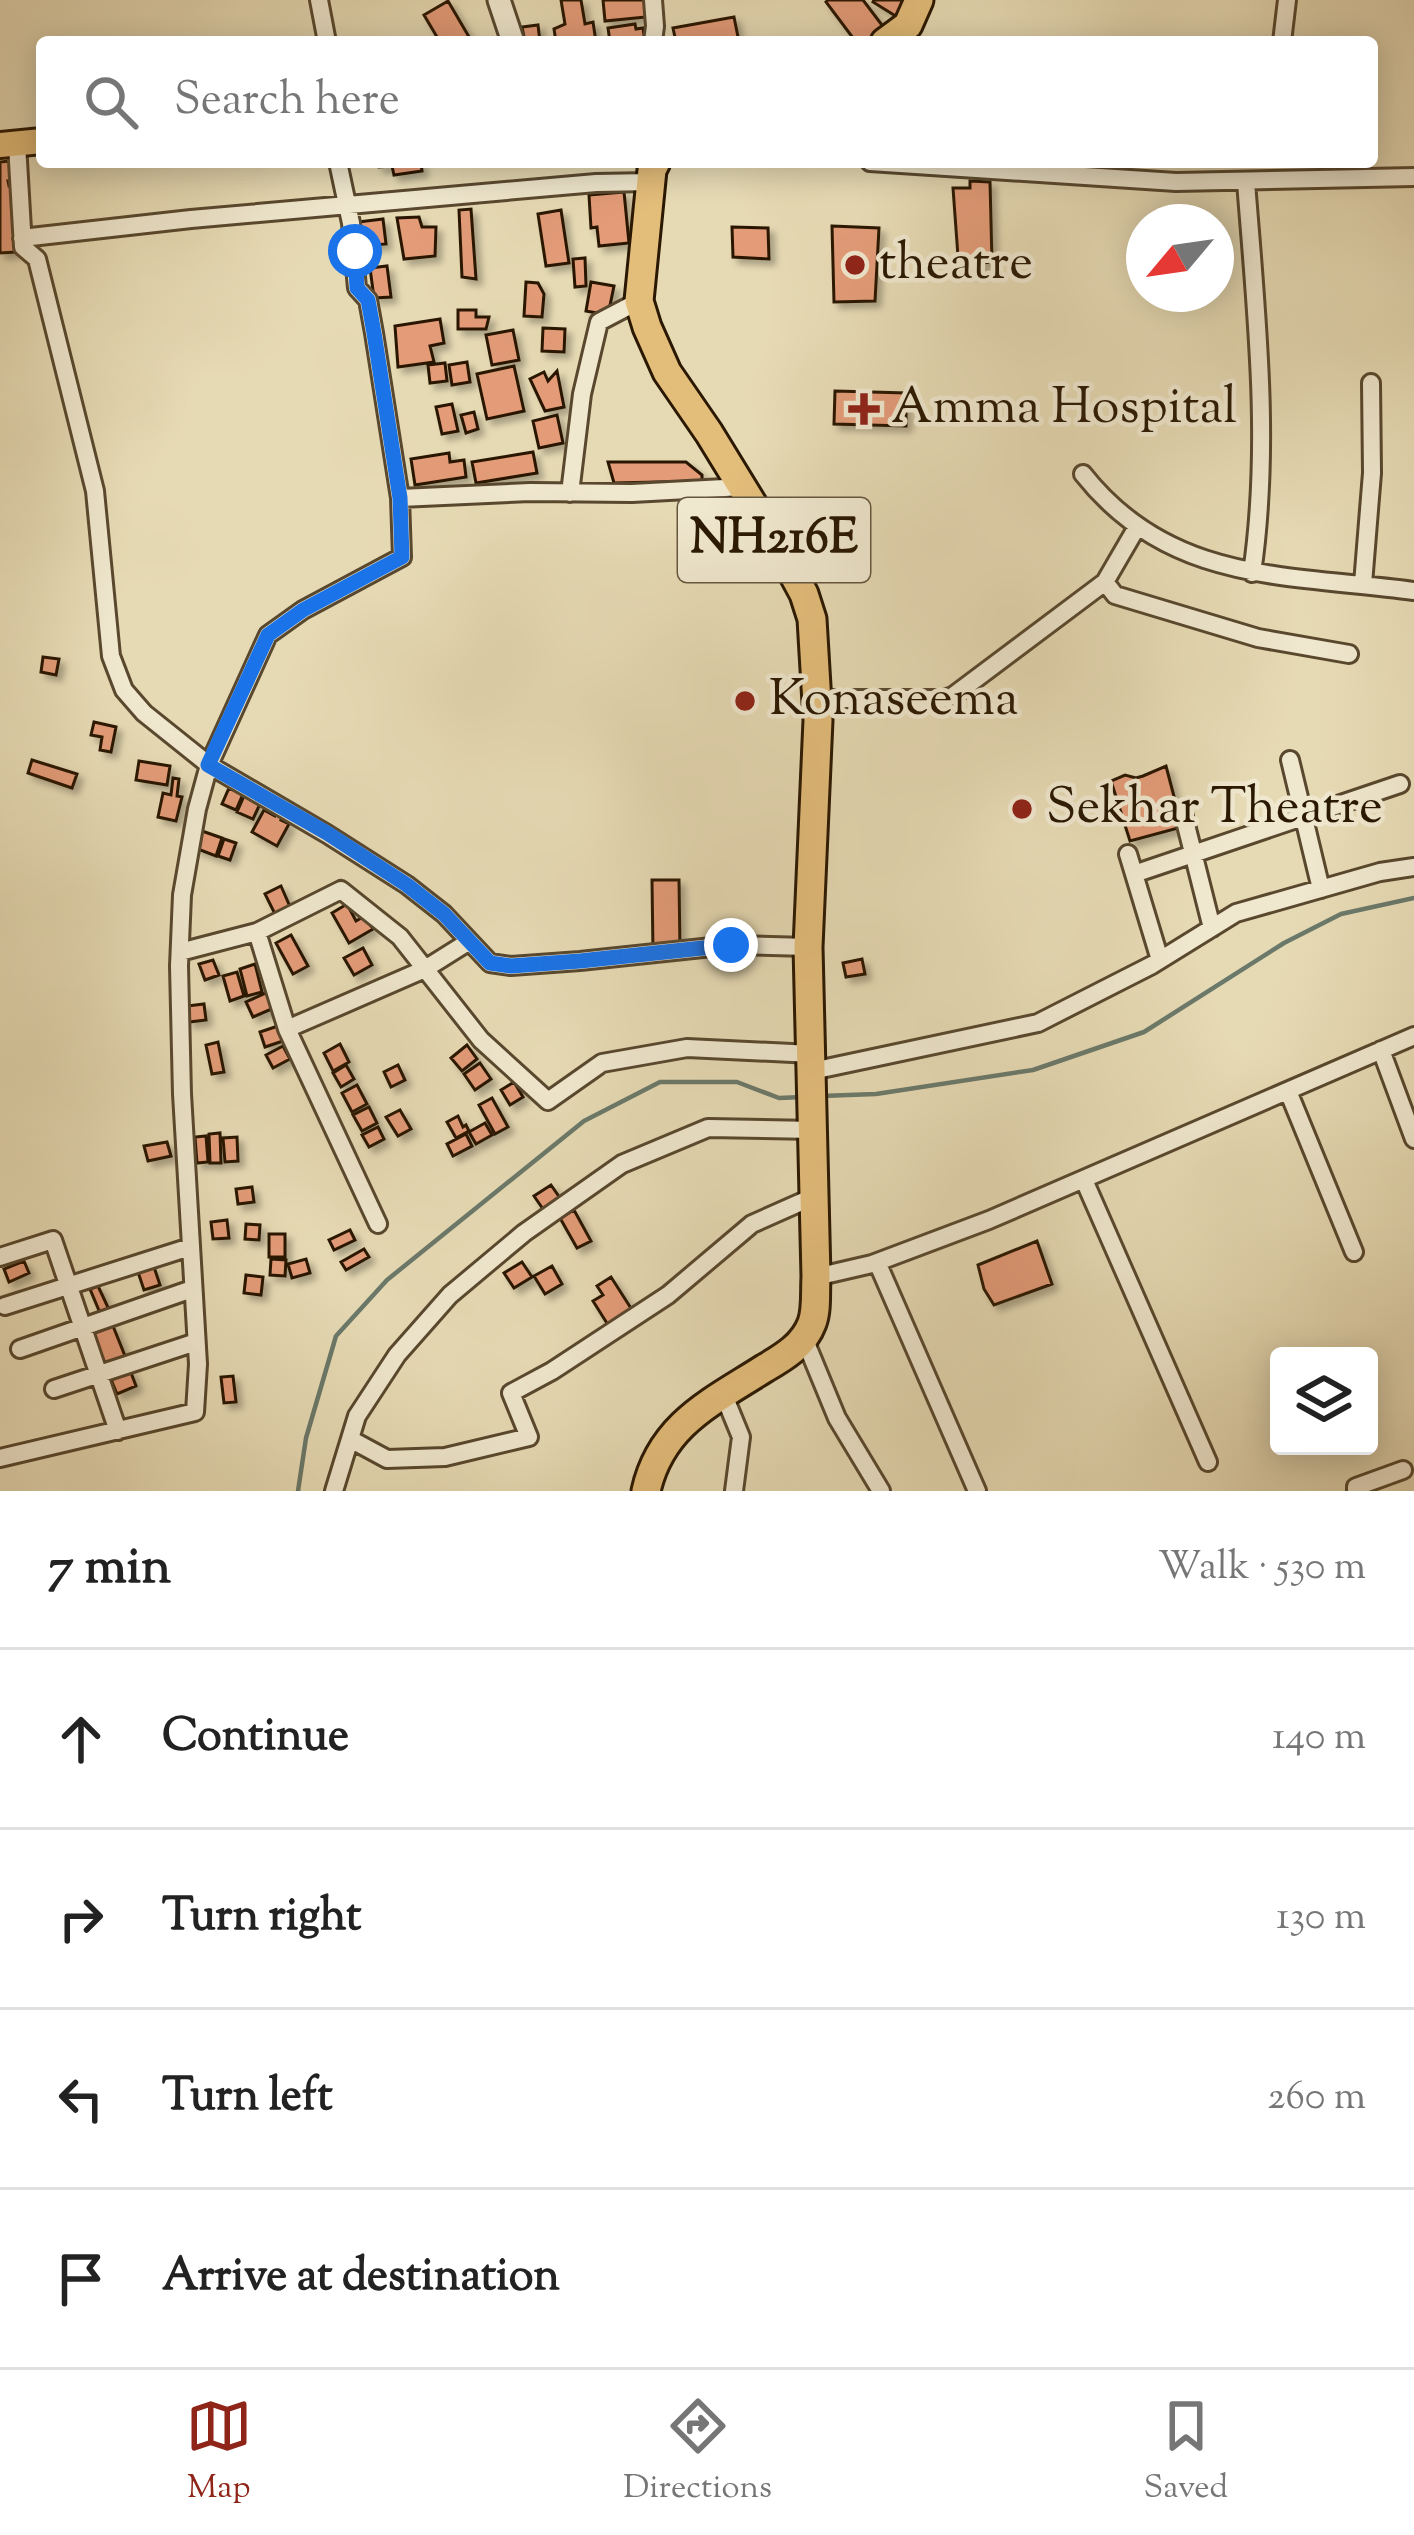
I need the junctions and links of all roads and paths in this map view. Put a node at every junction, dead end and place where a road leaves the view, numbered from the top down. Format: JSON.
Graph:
{"nodes":[{"id":1,"x":319,"y":0,"type":"edge"},
{"id":2,"x":499,"y":0,"type":"edge"},
{"id":3,"x":653,"y":0,"type":"edge"},
{"id":4,"x":919,"y":0,"type":"edge"},
{"id":5,"x":1287,"y":0,"type":"edge"},
{"id":6,"x":326,"y":36,"type":"edge"},
{"id":7,"x":511,"y":36,"type":"edge"},
{"id":8,"x":654,"y":36,"type":"edge"},
{"id":9,"x":892,"y":36,"type":"edge"},
{"id":10,"x":1283,"y":36,"type":"edge"},
{"id":11,"x":20,"y":143,"type":"edge"},
{"id":12,"x":339,"y":168,"type":"edge"},
{"id":13,"x":962,"y":168,"type":"edge"},
{"id":14,"x":654,"y":172,"type":"edge"},
{"id":15,"x":1280,"y":172,"type":"edge"},
{"id":16,"x":1414,"y":177,"type":"edge"},
{"id":17,"x":1246,"y":182,"type":"junction"},
{"id":18,"x":347,"y":206,"type":"junction"},
{"id":19,"x":22,"y":238,"type":"junction"},
{"id":20,"x":639,"y":301,"type":"junction"},
{"id":21,"x":1371,"y":382,"type":"dead end"},
{"id":22,"x":1083,"y":474,"type":"dead end"},
{"id":23,"x":742,"y":487,"type":"junction"},
{"id":24,"x":570,"y":493,"type":"junction"},
{"id":25,"x":400,"y":498,"type":"junction"},
{"id":26,"x":1137,"y":527,"type":"junction"},
{"id":27,"x":1252,"y":573,"type":"junction"},
{"id":28,"x":1106,"y":582,"type":"junction"},
{"id":29,"x":1363,"y":584,"type":"junction"},
{"id":30,"x":1414,"y":591,"type":"edge"},
{"id":31,"x":1349,"y":654,"type":"dead end"},
{"id":32,"x":817,"y":699,"type":"junction"},
{"id":33,"x":1291,"y":760,"type":"dead end"},
{"id":34,"x":208,"y":765,"type":"junction"},
{"id":35,"x":1400,"y":784,"type":"dead end"},
{"id":36,"x":1183,"y":813,"type":"dead end"},
{"id":37,"x":1303,"y":815,"type":"junction"},
{"id":38,"x":1128,"y":854,"type":"dead end"},
{"id":39,"x":1193,"y":854,"type":"junction"},
{"id":40,"x":1414,"y":867,"type":"edge"},
{"id":41,"x":1134,"y":874,"type":"junction"},
{"id":42,"x":1321,"y":889,"type":"junction"},
{"id":43,"x":1211,"y":928,"type":"junction"},
{"id":44,"x":256,"y":932,"type":"junction"},
{"id":45,"x":468,"y":942,"type":"junction"},
{"id":46,"x":808,"y":947,"type":"junction"},
{"id":47,"x":180,"y":952,"type":"junction"},
{"id":48,"x":1160,"y":960,"type":"junction"},
{"id":49,"x":425,"y":969,"type":"junction"},
{"id":50,"x":287,"y":1029,"type":"junction"},
{"id":51,"x":1414,"y":1036,"type":"edge"},
{"id":52,"x":1381,"y":1050,"type":"junction"},
{"id":53,"x":813,"y":1090,"type":"junction"},
{"id":54,"x":1288,"y":1091,"type":"junction"},
{"id":55,"x":1414,"y":1139,"type":"edge"},
{"id":56,"x":1084,"y":1180,"type":"junction"},
{"id":57,"x":815,"y":1196,"type":"junction"},
{"id":58,"x":378,"y":1224,"type":"dead end"},
{"id":59,"x":190,"y":1247,"type":"junction"},
{"id":60,"x":1354,"y":1252,"type":"dead end"},
{"id":61,"x":0,"y":1257,"type":"edge"},
{"id":62,"x":877,"y":1262,"type":"junction"},
{"id":63,"x":816,"y":1277,"type":"junction"},
{"id":64,"x":68,"y":1286,"type":"junction"},
{"id":65,"x":192,"y":1289,"type":"junction"},
{"id":66,"x":5,"y":1306,"type":"dead end"},
{"id":67,"x":83,"y":1329,"type":"junction"},
{"id":68,"x":804,"y":1338,"type":"junction"},
{"id":69,"x":196,"y":1342,"type":"junction"},
{"id":70,"x":20,"y":1349,"type":"dead end"},
{"id":71,"x":98,"y":1373,"type":"junction"},
{"id":72,"x":54,"y":1389,"type":"dead end"},
{"id":73,"x":723,"y":1393,"type":"junction"},
{"id":74,"x":118,"y":1431,"type":"junction"},
{"id":75,"x":350,"y":1439,"type":"junction"},
{"id":76,"x":0,"y":1459,"type":"edge"},
{"id":77,"x":1208,"y":1462,"type":"dead end"},
{"id":78,"x":1402,"y":1470,"type":"dead end"},
{"id":79,"x":334,"y":1491,"type":"edge"},
{"id":80,"x":646,"y":1491,"type":"edge"},
{"id":81,"x":734,"y":1491,"type":"edge"},
{"id":82,"x":881,"y":1491,"type":"edge"},
{"id":83,"x":976,"y":1491,"type":"edge"},
{"id":84,"x":1356,"y":1491,"type":"edge"}],
"edges":[{"from":1,"to":6,"type":"street"},
{"from":2,"to":7,"type":"street"},
{"from":3,"to":8,"type":"street"},
{"from":4,"to":9,"type":"highway"},
{"from":5,"to":10,"type":"street"},
{"from":11,"to":19,"type":"street"},
{"from":12,"to":18,"type":"street"},
{"from":13,"to":17,"type":"street"},
{"from":14,"to":18,"type":"street"},
{"from":14,"to":20,"type":"highway","number":"NH216E"},
{"from":15,"to":16,"type":"street"},
{"from":15,"to":17,"type":"street"},
{"from":17,"to":27,"type":"street"},
{"from":18,"to":19,"type":"street"},
{"from":18,"to":25,"type":"street"},
{"from":19,"to":34,"type":"street"},
{"from":20,"to":23,"type":"highway","number":"NH216E"},
{"from":20,"to":24,"type":"street"},
{"from":21,"to":29,"type":"street"},
{"from":22,"to":26,"type":"street"},
{"from":23,"to":24,"type":"street"},
{"from":23,"to":32,"type":"highway","number":"NH216E"},
{"from":24,"to":25,"type":"street"},
{"from":25,"to":34,"type":"street"},
{"from":26,"to":27,"type":"street"},
{"from":26,"to":28,"type":"street"},
{"from":27,"to":29,"type":"street"},
{"from":28,"to":31,"type":"street"},
{"from":28,"to":32,"type":"street"},
{"from":29,"to":30,"type":"street"},
{"from":32,"to":46,"type":"highway","number":"NH216E"},
{"from":33,"to":37,"type":"street"},
{"from":34,"to":45,"type":"street"},
{"from":34,"to":47,"type":"street"},
{"from":35,"to":37,"type":"street"},
{"from":36,"to":39,"type":"street"},
{"from":37,"to":39,"type":"street"},
{"from":37,"to":42,"type":"street"},
{"from":38,"to":41,"type":"street"},
{"from":39,"to":41,"type":"street"},
{"from":39,"to":43,"type":"street"},
{"from":40,"to":42,"type":"street"},
{"from":41,"to":48,"type":"street"},
{"from":42,"to":43,"type":"street"},
{"from":43,"to":48,"type":"street"},
{"from":44,"to":47,"type":"street"},
{"from":44,"to":49,"type":"street"},
{"from":44,"to":50,"type":"street"},
{"from":45,"to":46,"type":"street"},
{"from":45,"to":49,"type":"street"},
{"from":46,"to":53,"type":"highway","number":"NH216E"},
{"from":47,"to":59,"type":"street"},
{"from":48,"to":53,"type":"street"},
{"from":49,"to":50,"type":"street"},
{"from":49,"to":53,"type":"street"},
{"from":50,"to":58,"type":"street"},
{"from":51,"to":52,"type":"street"},
{"from":52,"to":54,"type":"street"},
{"from":52,"to":55,"type":"street"},
{"from":53,"to":57,"type":"highway","number":"NH216E"},
{"from":53,"to":75,"type":"street"},
{"from":54,"to":56,"type":"street"},
{"from":54,"to":60,"type":"street"},
{"from":56,"to":62,"type":"street"},
{"from":56,"to":77,"type":"street"},
{"from":57,"to":63,"type":"highway","number":"NH216E"},
{"from":57,"to":75,"type":"street"},
{"from":59,"to":64,"type":"street"},
{"from":59,"to":65,"type":"street"},
{"from":61,"to":64,"type":"street"},
{"from":62,"to":63,"type":"street"},
{"from":62,"to":83,"type":"street"},
{"from":63,"to":68,"type":"highway","number":"NH216E"},
{"from":64,"to":66,"type":"street"},
{"from":64,"to":67,"type":"street"},
{"from":65,"to":67,"type":"street"},
{"from":65,"to":69,"type":"street"},
{"from":67,"to":70,"type":"street"},
{"from":67,"to":71,"type":"street"},
{"from":68,"to":73,"type":"highway"},
{"from":68,"to":82,"type":"street"},
{"from":69,"to":71,"type":"street"},
{"from":69,"to":74,"type":"street"},
{"from":71,"to":72,"type":"street"},
{"from":71,"to":74,"type":"street"},
{"from":73,"to":80,"type":"highway"},
{"from":73,"to":81,"type":"street"},
{"from":74,"to":76,"type":"street"},
{"from":75,"to":79,"type":"street"},
{"from":78,"to":84,"type":"street"}]}
